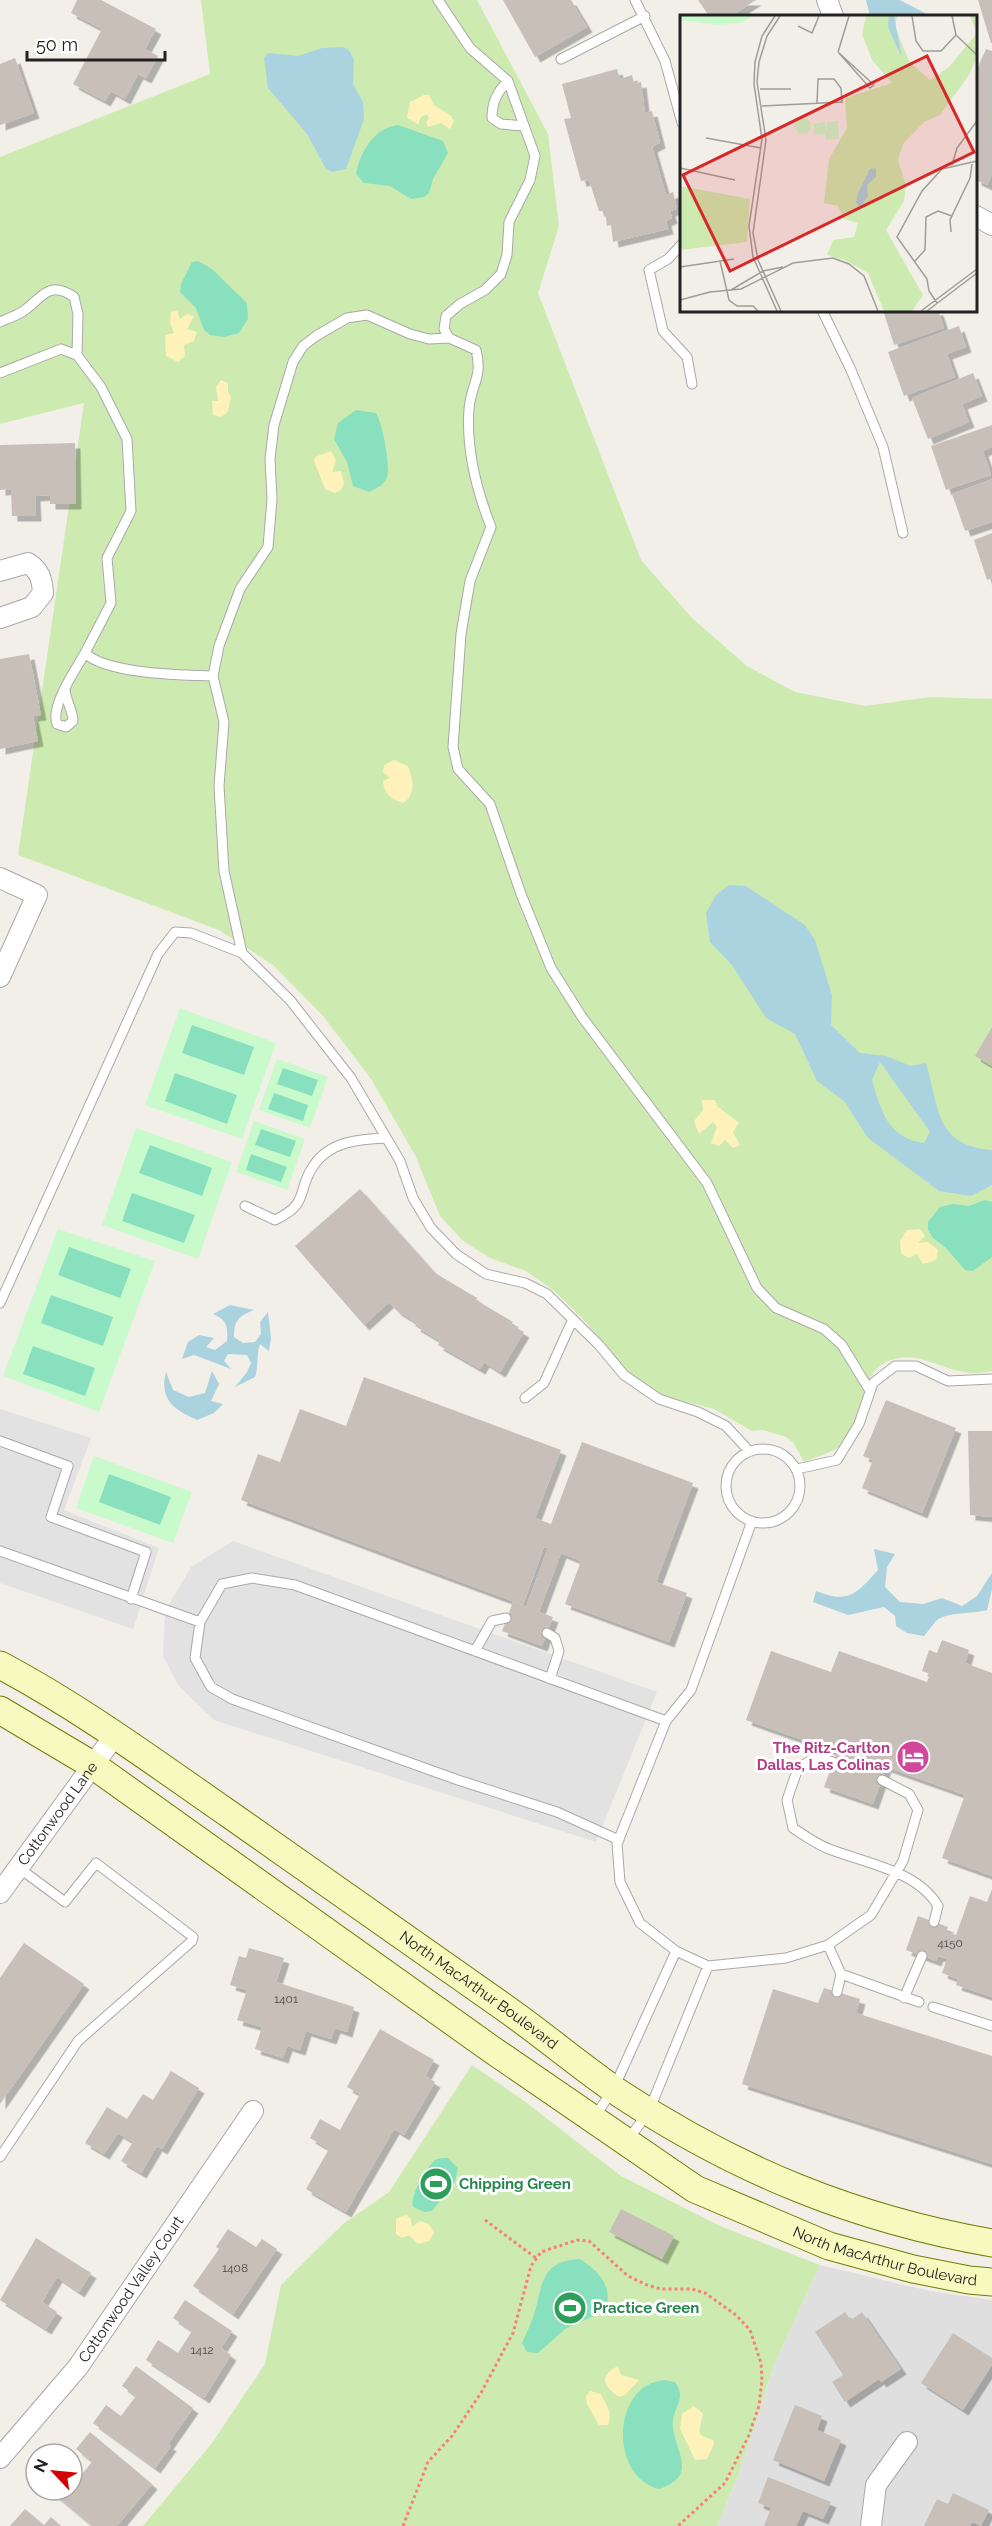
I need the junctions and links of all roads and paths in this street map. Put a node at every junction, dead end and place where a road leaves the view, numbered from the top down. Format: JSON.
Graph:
{"nodes":[{"id":1,"x":438,"y":0,"type":"edge"},
{"id":2,"x":635,"y":0,"type":"edge"},
{"id":3,"x":827,"y":0,"type":"edge"},
{"id":4,"x":833,"y":15,"type":"edge"},
{"id":5,"x":645,"y":16,"type":"junction"},
{"id":6,"x":561,"y":59,"type":"dead end"},
{"id":7,"x":508,"y":81,"type":"junction"},
{"id":8,"x":680,"y":119,"type":"edge"},
{"id":9,"x":524,"y":126,"type":"junction"},
{"id":10,"x":977,"y":217,"type":"edge"},
{"id":11,"x":992,"y":225,"type":"edge"},
{"id":12,"x":680,"y":245,"type":"edge"},
{"id":13,"x":823,"y":312,"type":"edge"},
{"id":14,"x":0,"y":322,"type":"edge"},
{"id":15,"x":449,"y":338,"type":"junction"},
{"id":16,"x":77,"y":355,"type":"junction"},
{"id":17,"x":0,"y":373,"type":"edge"},
{"id":18,"x":692,"y":384,"type":"dead end"},
{"id":19,"x":903,"y":533,"type":"dead end"},
{"id":20,"x":0,"y":571,"type":"edge"},
{"id":21,"x":0,"y":618,"type":"edge"},
{"id":22,"x":85,"y":653,"type":"junction"},
{"id":23,"x":213,"y":676,"type":"junction"},
{"id":24,"x":65,"y":690,"type":"dead end"},
{"id":25,"x":0,"y":878,"type":"edge"},
{"id":26,"x":242,"y":953,"type":"junction"},
{"id":27,"x":0,"y":977,"type":"edge"},
{"id":28,"x":386,"y":1138,"type":"junction"},
{"id":29,"x":245,"y":1206,"type":"dead end"},
{"id":30,"x":0,"y":1303,"type":"edge"},
{"id":31,"x":573,"y":1319,"type":"junction"},
{"id":32,"x":992,"y":1379,"type":"edge"},
{"id":33,"x":870,"y":1391,"type":"junction"},
{"id":34,"x":525,"y":1398,"type":"dead end"},
{"id":35,"x":0,"y":1441,"type":"edge"},
{"id":36,"x":749,"y":1451,"type":"junction"},
{"id":37,"x":797,"y":1469,"type":"junction"},
{"id":38,"x":752,"y":1521,"type":"junction"},
{"id":39,"x":0,"y":1551,"type":"edge"},
{"id":40,"x":131,"y":1599,"type":"junction"},
{"id":41,"x":506,"y":1618,"type":"dead end"},
{"id":42,"x":200,"y":1622,"type":"junction"},
{"id":43,"x":547,"y":1633,"type":"dead end"},
{"id":44,"x":475,"y":1651,"type":"junction"},
{"id":45,"x":0,"y":1665,"type":"edge"},
{"id":46,"x":550,"y":1678,"type":"junction"},
{"id":47,"x":0,"y":1710,"type":"edge"},
{"id":48,"x":666,"y":1721,"type":"junction"},
{"id":49,"x":116,"y":1735,"type":"junction"},
{"id":50,"x":833,"y":1762,"type":"dead end"},
{"id":51,"x":94,"y":1766,"type":"junction"},
{"id":52,"x":882,"y":1780,"type":"dead end"},
{"id":53,"x":619,"y":1840,"type":"junction"},
{"id":54,"x":19,"y":1868,"type":"junction"},
{"id":55,"x":897,"y":1873,"type":"junction"},
{"id":56,"x":0,"y":1893,"type":"edge"},
{"id":57,"x":934,"y":1922,"type":"dead end"},
{"id":58,"x":828,"y":1945,"type":"junction"},
{"id":59,"x":676,"y":1951,"type":"junction"},
{"id":60,"x":922,"y":1956,"type":"dead end"},
{"id":61,"x":708,"y":1966,"type":"junction"},
{"id":62,"x":841,"y":1974,"type":"junction"},
{"id":63,"x":837,"y":1992,"type":"dead end"},
{"id":64,"x":904,"y":1998,"type":"junction"},
{"id":65,"x":919,"y":2002,"type":"dead end"},
{"id":66,"x":933,"y":2007,"type":"dead end"},
{"id":67,"x":992,"y":2026,"type":"edge"},
{"id":68,"x":614,"y":2088,"type":"junction"},
{"id":69,"x":649,"y":2110,"type":"junction"},
{"id":70,"x":253,"y":2111,"type":"dead end"},
{"id":71,"x":593,"y":2119,"type":"junction"},
{"id":72,"x":626,"y":2142,"type":"junction"},
{"id":73,"x":0,"y":2157,"type":"edge"},
{"id":74,"x":485,"y":2220,"type":"dead end"},
{"id":75,"x":992,"y":2243,"type":"edge"},
{"id":76,"x":537,"y":2259,"type":"junction"},
{"id":77,"x":992,"y":2282,"type":"edge"},
{"id":78,"x":907,"y":2442,"type":"dead end"},
{"id":79,"x":0,"y":2458,"type":"edge"},
{"id":80,"x":403,"y":2526,"type":"edge"},
{"id":81,"x":678,"y":2526,"type":"edge"},
{"id":82,"x":871,"y":2526,"type":"edge"}],
"edges":[{"from":1,"to":7,"type":"lane"},
{"from":2,"to":5,"type":"lane"},
{"from":3,"to":4,"type":"street"},
{"from":5,"to":6,"type":"lane"},
{"from":5,"to":8,"type":"lane"},
{"from":7,"to":9,"type":"lane"},
{"from":7,"to":9,"type":"lane"},
{"from":9,"to":15,"type":"lane"},
{"from":10,"to":11,"type":"street"},
{"from":12,"to":18,"type":"lane"},
{"from":13,"to":19,"type":"lane"},
{"from":14,"to":16,"type":"lane"},
{"from":15,"to":23,"type":"lane"},
{"from":15,"to":33,"type":"lane"},
{"from":16,"to":17,"type":"lane"},
{"from":16,"to":22,"type":"lane"},
{"from":20,"to":21,"type":"street"},
{"from":22,"to":23,"type":"lane"},
{"from":22,"to":24,"type":"lane"},
{"from":23,"to":26,"type":"lane"},
{"from":25,"to":27,"type":"street"},
{"from":26,"to":28,"type":"lane"},
{"from":26,"to":30,"type":"lane"},
{"from":28,"to":29,"type":"lane"},
{"from":28,"to":31,"type":"lane"},
{"from":31,"to":34,"type":"lane"},
{"from":31,"to":36,"type":"lane"},
{"from":32,"to":33,"type":"lane"},
{"from":33,"to":37,"type":"lane"},
{"from":35,"to":40,"type":"lane"},
{"from":36,"to":37,"type":"lane"},
{"from":36,"to":38,"type":"lane"},
{"from":37,"to":38,"type":"lane"},
{"from":38,"to":48,"type":"lane"},
{"from":39,"to":40,"type":"lane"},
{"from":40,"to":42,"type":"lane"},
{"from":41,"to":44,"type":"lane"},
{"from":42,"to":44,"type":"lane"},
{"from":42,"to":53,"type":"lane"},
{"from":43,"to":46,"type":"lane"},
{"from":44,"to":46,"type":"lane"},
{"from":45,"to":49,"type":"main road","name":"North MacArthur Boulevard"},
{"from":46,"to":48,"type":"lane"},
{"from":47,"to":51,"type":"main road","name":"North MacArthur Boulevard"},
{"from":48,"to":53,"type":"lane"},
{"from":49,"to":51,"type":"street","name":"Cottonwood Lane"},
{"from":49,"to":68,"type":"main road","name":"North MacArthur Boulevard"},
{"from":50,"to":55,"type":"lane"},
{"from":51,"to":54,"type":"street","name":"Cottonwood Lane"},
{"from":51,"to":71,"type":"main road","name":"North MacArthur Boulevard"},
{"from":52,"to":55,"type":"lane"},
{"from":53,"to":59,"type":"lane"},
{"from":54,"to":56,"type":"street","name":"Cottonwood Lane"},
{"from":54,"to":73,"type":"lane"},
{"from":55,"to":57,"type":"lane"},
{"from":55,"to":58,"type":"lane"},
{"from":58,"to":61,"type":"lane"},
{"from":58,"to":62,"type":"lane"},
{"from":59,"to":61,"type":"lane"},
{"from":59,"to":68,"type":"lane"},
{"from":60,"to":64,"type":"lane"},
{"from":61,"to":69,"type":"lane"},
{"from":62,"to":63,"type":"lane"},
{"from":62,"to":64,"type":"lane"},
{"from":64,"to":65,"type":"lane"},
{"from":66,"to":67,"type":"lane"},
{"from":68,"to":69,"type":"main road","name":"North MacArthur Boulevard"},
{"from":68,"to":71,"type":"lane"},
{"from":69,"to":72,"type":"lane"},
{"from":69,"to":75,"type":"main road","name":"North MacArthur Boulevard"},
{"from":70,"to":79,"type":"street","name":"Cottonwood Valley Court"},
{"from":71,"to":72,"type":"main road","name":"North MacArthur Boulevard"},
{"from":72,"to":77,"type":"main road","name":"North MacArthur Boulevard"},
{"from":74,"to":76,"type":"path"},
{"from":76,"to":80,"type":"path"},
{"from":76,"to":81,"type":"path"},
{"from":78,"to":82,"type":"street"}]}
